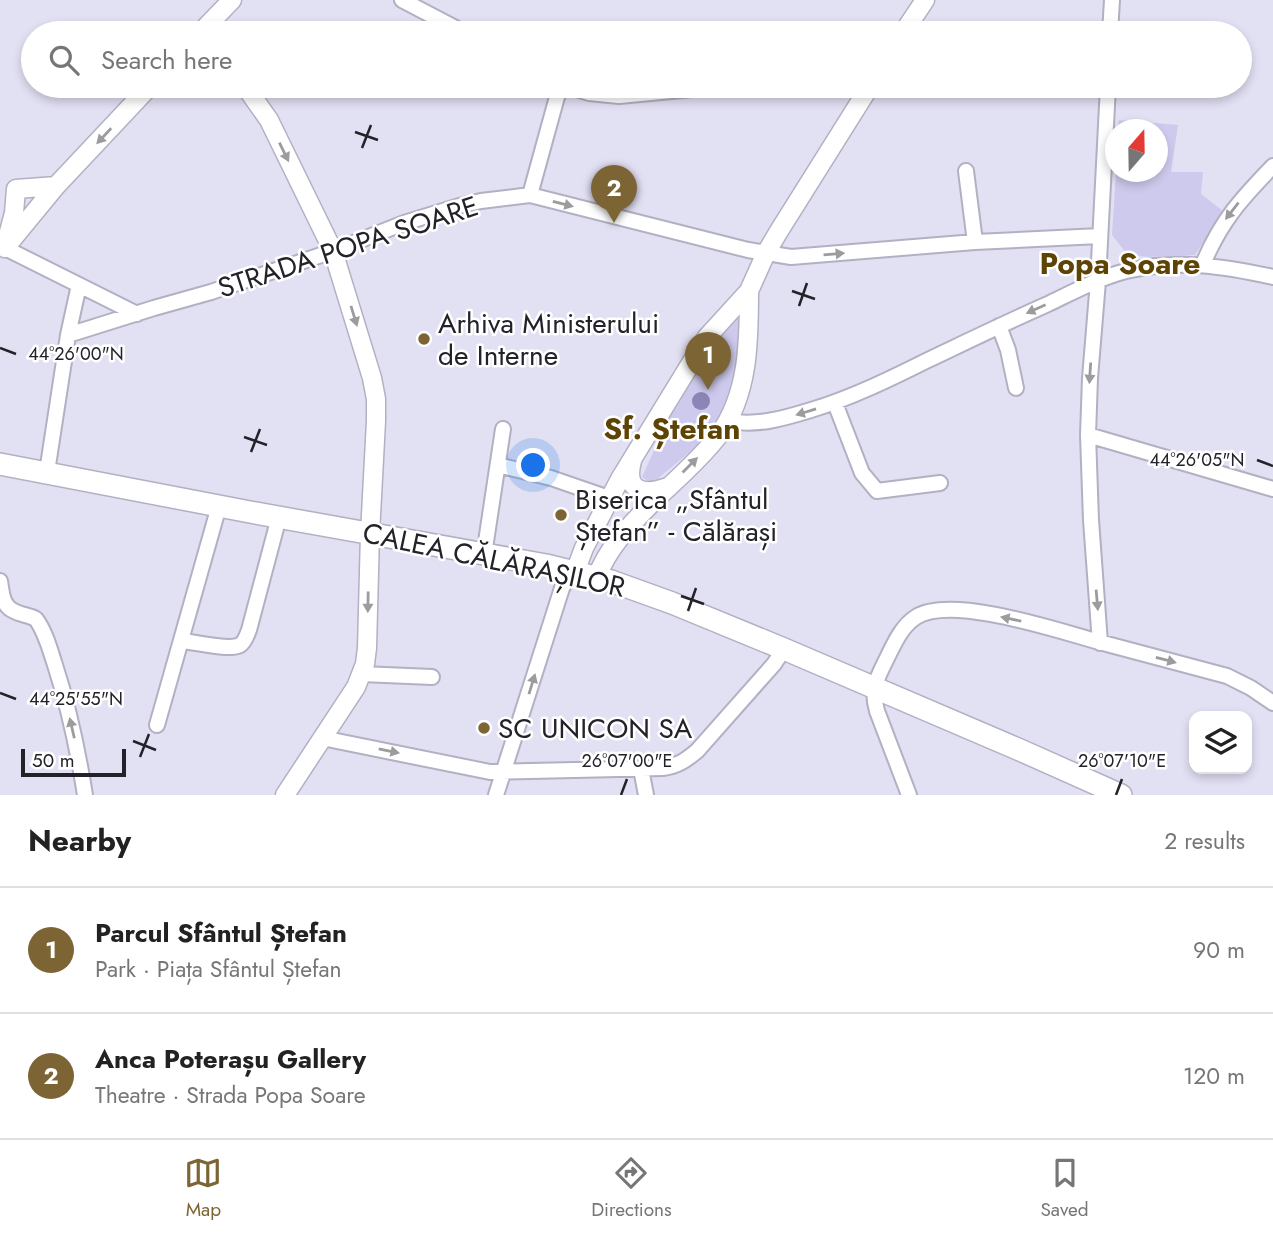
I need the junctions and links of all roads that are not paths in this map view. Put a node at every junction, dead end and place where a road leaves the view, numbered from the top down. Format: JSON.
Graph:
{"nodes":[{"id":1,"x":232,"y":0,"type":"edge"},
{"id":2,"x":402,"y":0,"type":"edge"},
{"id":3,"x":925,"y":0,"type":"edge"},
{"id":4,"x":1112,"y":0,"type":"edge"},
{"id":5,"x":212,"y":21,"type":"edge"},
{"id":6,"x":442,"y":21,"type":"edge"},
{"id":7,"x":912,"y":21,"type":"edge"},
{"id":8,"x":1111,"y":21,"type":"edge"},
{"id":9,"x":139,"y":98,"type":"edge"},
{"id":10,"x":253,"y":98,"type":"edge"},
{"id":11,"x":557,"y":98,"type":"edge"},
{"id":12,"x":862,"y":98,"type":"edge"},
{"id":13,"x":1107,"y":98,"type":"edge"},
{"id":14,"x":1273,"y":166,"type":"edge"},
{"id":15,"x":966,"y":171,"type":"dead end"},
{"id":16,"x":56,"y":186,"type":"junction"},
{"id":17,"x":530,"y":195,"type":"junction"},
{"id":18,"x":1100,"y":236,"type":"junction"},
{"id":19,"x":975,"y":242,"type":"junction"},
{"id":20,"x":333,"y":251,"type":"junction"},
{"id":21,"x":2,"y":253,"type":"edge"},
{"id":22,"x":766,"y":253,"type":"junction"},
{"id":23,"x":1203,"y":264,"type":"junction"},
{"id":24,"x":1273,"y":278,"type":"edge"},
{"id":25,"x":1098,"y":281,"type":"junction"},
{"id":26,"x":79,"y":285,"type":"junction"},
{"id":27,"x":749,"y":291,"type":"junction"},
{"id":28,"x":137,"y":314,"type":"junction"},
{"id":29,"x":999,"y":326,"type":"junction"},
{"id":30,"x":715,"y":327,"type":"junction"},
{"id":31,"x":68,"y":335,"type":"junction"},
{"id":32,"x":749,"y":337,"type":"junction"},
{"id":33,"x":1016,"y":388,"type":"dead end"},
{"id":34,"x":835,"y":403,"type":"junction"},
{"id":35,"x":728,"y":421,"type":"junction"},
{"id":36,"x":503,"y":429,"type":"dead end"},
{"id":37,"x":1088,"y":435,"type":"junction"},
{"id":38,"x":633,"y":458,"type":"junction"},
{"id":39,"x":0,"y":464,"type":"edge"},
{"id":40,"x":498,"y":465,"type":"junction"},
{"id":41,"x":47,"y":472,"type":"junction"},
{"id":42,"x":940,"y":484,"type":"dead end"},
{"id":43,"x":668,"y":487,"type":"junction"},
{"id":44,"x":1273,"y":489,"type":"edge"},
{"id":45,"x":609,"y":498,"type":"junction"},
{"id":46,"x":219,"y":506,"type":"junction"},
{"id":47,"x":279,"y":517,"type":"junction"},
{"id":48,"x":370,"y":534,"type":"junction"},
{"id":49,"x":484,"y":555,"type":"junction"},
{"id":50,"x":575,"y":572,"type":"junction"},
{"id":51,"x":597,"y":577,"type":"junction"},
{"id":52,"x":0,"y":580,"type":"edge"},
{"id":53,"x":183,"y":641,"type":"junction"},
{"id":54,"x":1100,"y":643,"type":"junction"},
{"id":55,"x":784,"y":649,"type":"junction"},
{"id":56,"x":362,"y":674,"type":"junction"},
{"id":57,"x":432,"y":677,"type":"dead end"},
{"id":58,"x":873,"y":688,"type":"junction"},
{"id":59,"x":1273,"y":703,"type":"edge"},
{"id":60,"x":158,"y":726,"type":"dead end"},
{"id":61,"x":322,"y":737,"type":"junction"},
{"id":62,"x":641,"y":768,"type":"junction"},
{"id":63,"x":504,"y":772,"type":"junction"},
{"id":64,"x":85,"y":795,"type":"edge"},
{"id":65,"x":285,"y":795,"type":"edge"},
{"id":66,"x":496,"y":795,"type":"edge"},
{"id":67,"x":646,"y":795,"type":"edge"},
{"id":68,"x":909,"y":795,"type":"edge"},
{"id":69,"x":1121,"y":795,"type":"edge"}],
"edges":[{"from":1,"to":5,"type":"street"},
{"from":2,"to":6,"type":"street"},
{"from":3,"to":7,"type":"street"},
{"from":4,"to":8,"type":"street"},
{"from":9,"to":16,"type":"street","one_way":true},
{"from":10,"to":20,"type":"street","one_way":true},
{"from":11,"to":17,"type":"street"},
{"from":12,"to":22,"type":"street"},
{"from":13,"to":18,"type":"street"},
{"from":14,"to":23,"type":"street","one_way":true},
{"from":15,"to":19,"type":"street"},
{"from":16,"to":21,"type":"street"},
{"from":16,"to":21,"type":"street"},
{"from":17,"to":20,"type":"street","name":"STRADA POPA SOARE"},
{"from":17,"to":22,"type":"street","name":"STRADA POPA SOARE","one_way":true},
{"from":18,"to":19,"type":"street","name":"STRADA POPA SOARE"},
{"from":18,"to":25,"type":"street"},
{"from":22,"to":19,"type":"street","name":"STRADA POPA SOARE","one_way":true},
{"from":20,"to":28,"type":"street","name":"STRADA POPA SOARE"},
{"from":20,"to":48,"type":"street","one_way":true},
{"from":21,"to":26,"type":"street"},
{"from":22,"to":27,"type":"street"},
{"from":23,"to":24,"type":"street"},
{"from":23,"to":25,"type":"street"},
{"from":25,"to":29,"type":"street","one_way":true},
{"from":25,"to":37,"type":"street","one_way":true},
{"from":26,"to":28,"type":"street"},
{"from":26,"to":31,"type":"street"},
{"from":27,"to":30,"type":"street"},
{"from":27,"to":32,"type":"street"},
{"from":28,"to":31,"type":"street","name":"STRADA POPA SOARE"},
{"from":29,"to":33,"type":"street"},
{"from":29,"to":34,"type":"street"},
{"from":30,"to":32,"type":"street"},
{"from":30,"to":38,"type":"street"},
{"from":31,"to":41,"type":"street"},
{"from":32,"to":35,"type":"street"},
{"from":34,"to":35,"type":"street","one_way":true},
{"from":34,"to":42,"type":"street"},
{"from":43,"to":35,"type":"street","one_way":true},
{"from":36,"to":40,"type":"street"},
{"from":37,"to":44,"type":"street"},
{"from":37,"to":54,"type":"street","one_way":true},
{"from":38,"to":43,"type":"street"},
{"from":38,"to":45,"type":"street"},
{"from":39,"to":41,"type":"main road","name":"CALEA CĂLĂRAȘILOR"},
{"from":40,"to":45,"type":"street"},
{"from":40,"to":49,"type":"street"},
{"from":41,"to":46,"type":"main road","name":"CALEA CĂLĂRAȘILOR"},
{"from":43,"to":51,"type":"street"},
{"from":45,"to":50,"type":"street"},
{"from":46,"to":47,"type":"main road","name":"CALEA CĂLĂRAȘILOR"},
{"from":46,"to":53,"type":"street"},
{"from":47,"to":48,"type":"main road","name":"CALEA CĂLĂRAȘILOR"},
{"from":47,"to":53,"type":"street"},
{"from":48,"to":49,"type":"main road","name":"CALEA CĂLĂRAȘILOR"},
{"from":48,"to":56,"type":"street","one_way":true},
{"from":49,"to":50,"type":"main road","name":"CALEA CĂLĂRAȘILOR"},
{"from":50,"to":51,"type":"main road","name":"CALEA CĂLĂRAȘILOR"},
{"from":63,"to":50,"type":"street","one_way":true},
{"from":51,"to":55,"type":"main road","name":"CALEA CĂLĂRAȘILOR"},
{"from":64,"to":52,"type":"street","one_way":true},
{"from":53,"to":60,"type":"street"},
{"from":54,"to":58,"type":"street","one_way":true},
{"from":54,"to":59,"type":"street","one_way":true},
{"from":55,"to":58,"type":"main road","name":"CALEA CĂLĂRAȘILOR"},
{"from":55,"to":62,"type":"street"},
{"from":56,"to":57,"type":"street"},
{"from":56,"to":61,"type":"street"},
{"from":58,"to":68,"type":"street"},
{"from":58,"to":69,"type":"main road","name":"CALEA CĂLĂRAȘILOR"},
{"from":61,"to":63,"type":"street","one_way":true},
{"from":61,"to":65,"type":"street"},
{"from":62,"to":63,"type":"street"},
{"from":62,"to":67,"type":"street"},
{"from":63,"to":66,"type":"street"}]}
